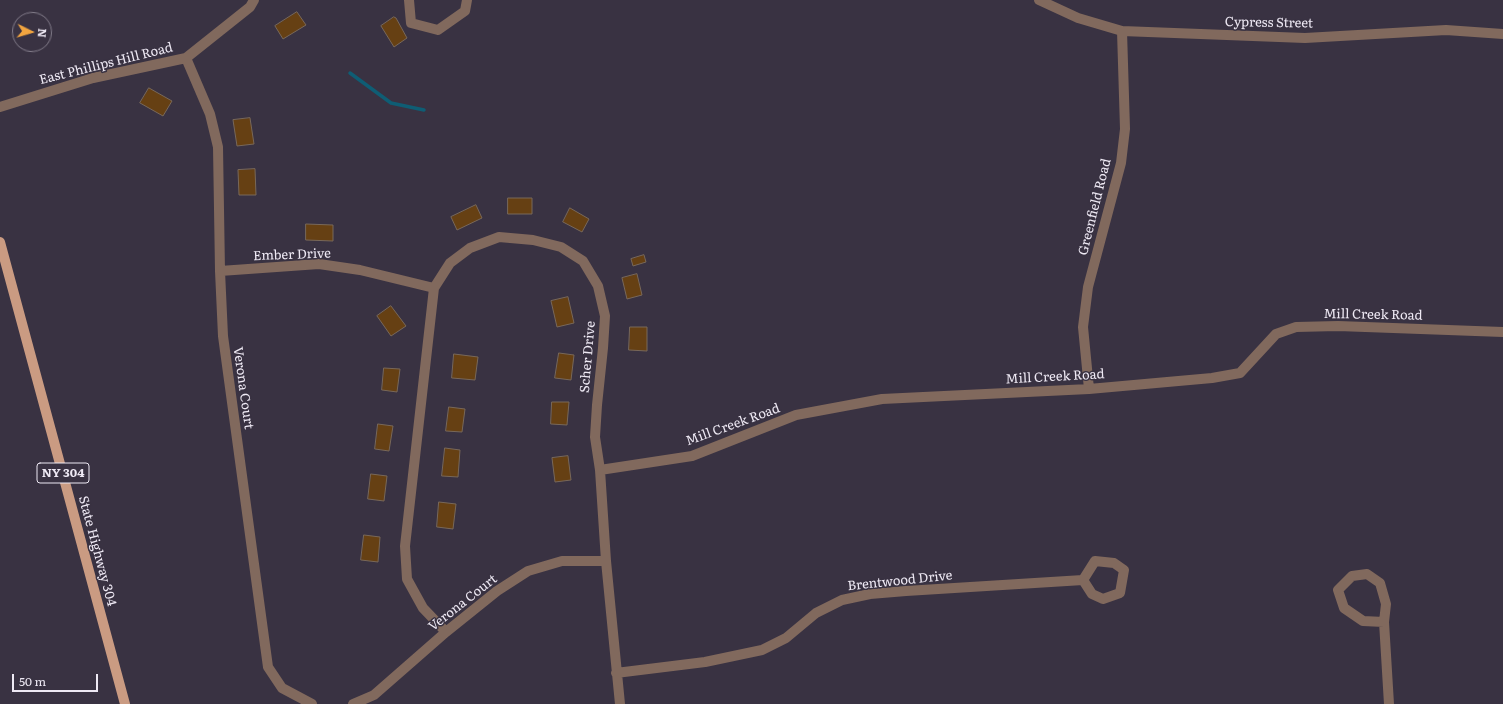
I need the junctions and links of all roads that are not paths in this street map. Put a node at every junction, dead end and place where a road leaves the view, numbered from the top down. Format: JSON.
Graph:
{"nodes":[{"id":1,"x":409,"y":0,"type":"edge"},
{"id":2,"x":467,"y":0,"type":"edge"},
{"id":3,"x":1039,"y":0,"type":"edge"},
{"id":4,"x":252,"y":4,"type":"edge"},
{"id":5,"x":1122,"y":31,"type":"junction"},
{"id":6,"x":1503,"y":34,"type":"edge"},
{"id":7,"x":186,"y":58,"type":"junction"},
{"id":8,"x":0,"y":106,"type":"edge"},
{"id":9,"x":0,"y":242,"type":"edge"},
{"id":10,"x":220,"y":271,"type":"junction"},
{"id":11,"x":434,"y":288,"type":"junction"},
{"id":12,"x":1503,"y":332,"type":"edge"},
{"id":13,"x":1089,"y":389,"type":"junction"},
{"id":14,"x":600,"y":470,"type":"junction"},
{"id":15,"x":606,"y":560,"type":"junction"},
{"id":16,"x":1083,"y":580,"type":"dead end"},
{"id":17,"x":1384,"y":622,"type":"junction"},
{"id":18,"x":446,"y":632,"type":"junction"},
{"id":19,"x":616,"y":673,"type":"junction"},
{"id":20,"x":125,"y":704,"type":"edge"},
{"id":21,"x":312,"y":704,"type":"edge"},
{"id":22,"x":353,"y":704,"type":"edge"},
{"id":23,"x":620,"y":704,"type":"edge"},
{"id":24,"x":1389,"y":704,"type":"edge"}],
"edges":[{"from":1,"to":2,"type":"street"},
{"from":3,"to":5,"type":"street","name":"Cypress Street"},
{"from":4,"to":7,"type":"street","name":"East Phillips Hill Road"},
{"from":5,"to":6,"type":"street","name":"Cypress Street"},
{"from":5,"to":13,"type":"street","name":"Greenfield Road"},
{"from":7,"to":8,"type":"street","name":"East Phillips Hill Road"},
{"from":7,"to":10,"type":"street","name":"Verona Court"},
{"from":9,"to":20,"type":"main road","name":"State Highway 304","number":"NY 304"},
{"from":10,"to":11,"type":"street","name":"Ember Drive"},
{"from":10,"to":21,"type":"street","name":"Verona Court"},
{"from":11,"to":14,"type":"street","name":"Scher Drive"},
{"from":11,"to":18,"type":"street","name":"Scher Drive"},
{"from":12,"to":13,"type":"street","name":"Mill Creek Road"},
{"from":13,"to":14,"type":"street","name":"Mill Creek Road"},
{"from":14,"to":15,"type":"street","name":"Scher Drive"},
{"from":15,"to":18,"type":"street","name":"Verona Court"},
{"from":15,"to":19,"type":"street","name":"Scher Drive"},
{"from":16,"to":19,"type":"street","name":"Brentwood Drive"},
{"from":17,"to":17,"type":"street"},
{"from":17,"to":24,"type":"street"},
{"from":18,"to":22,"type":"street","name":"Verona Court"},
{"from":19,"to":23,"type":"street","name":"Scher Drive"}]}
